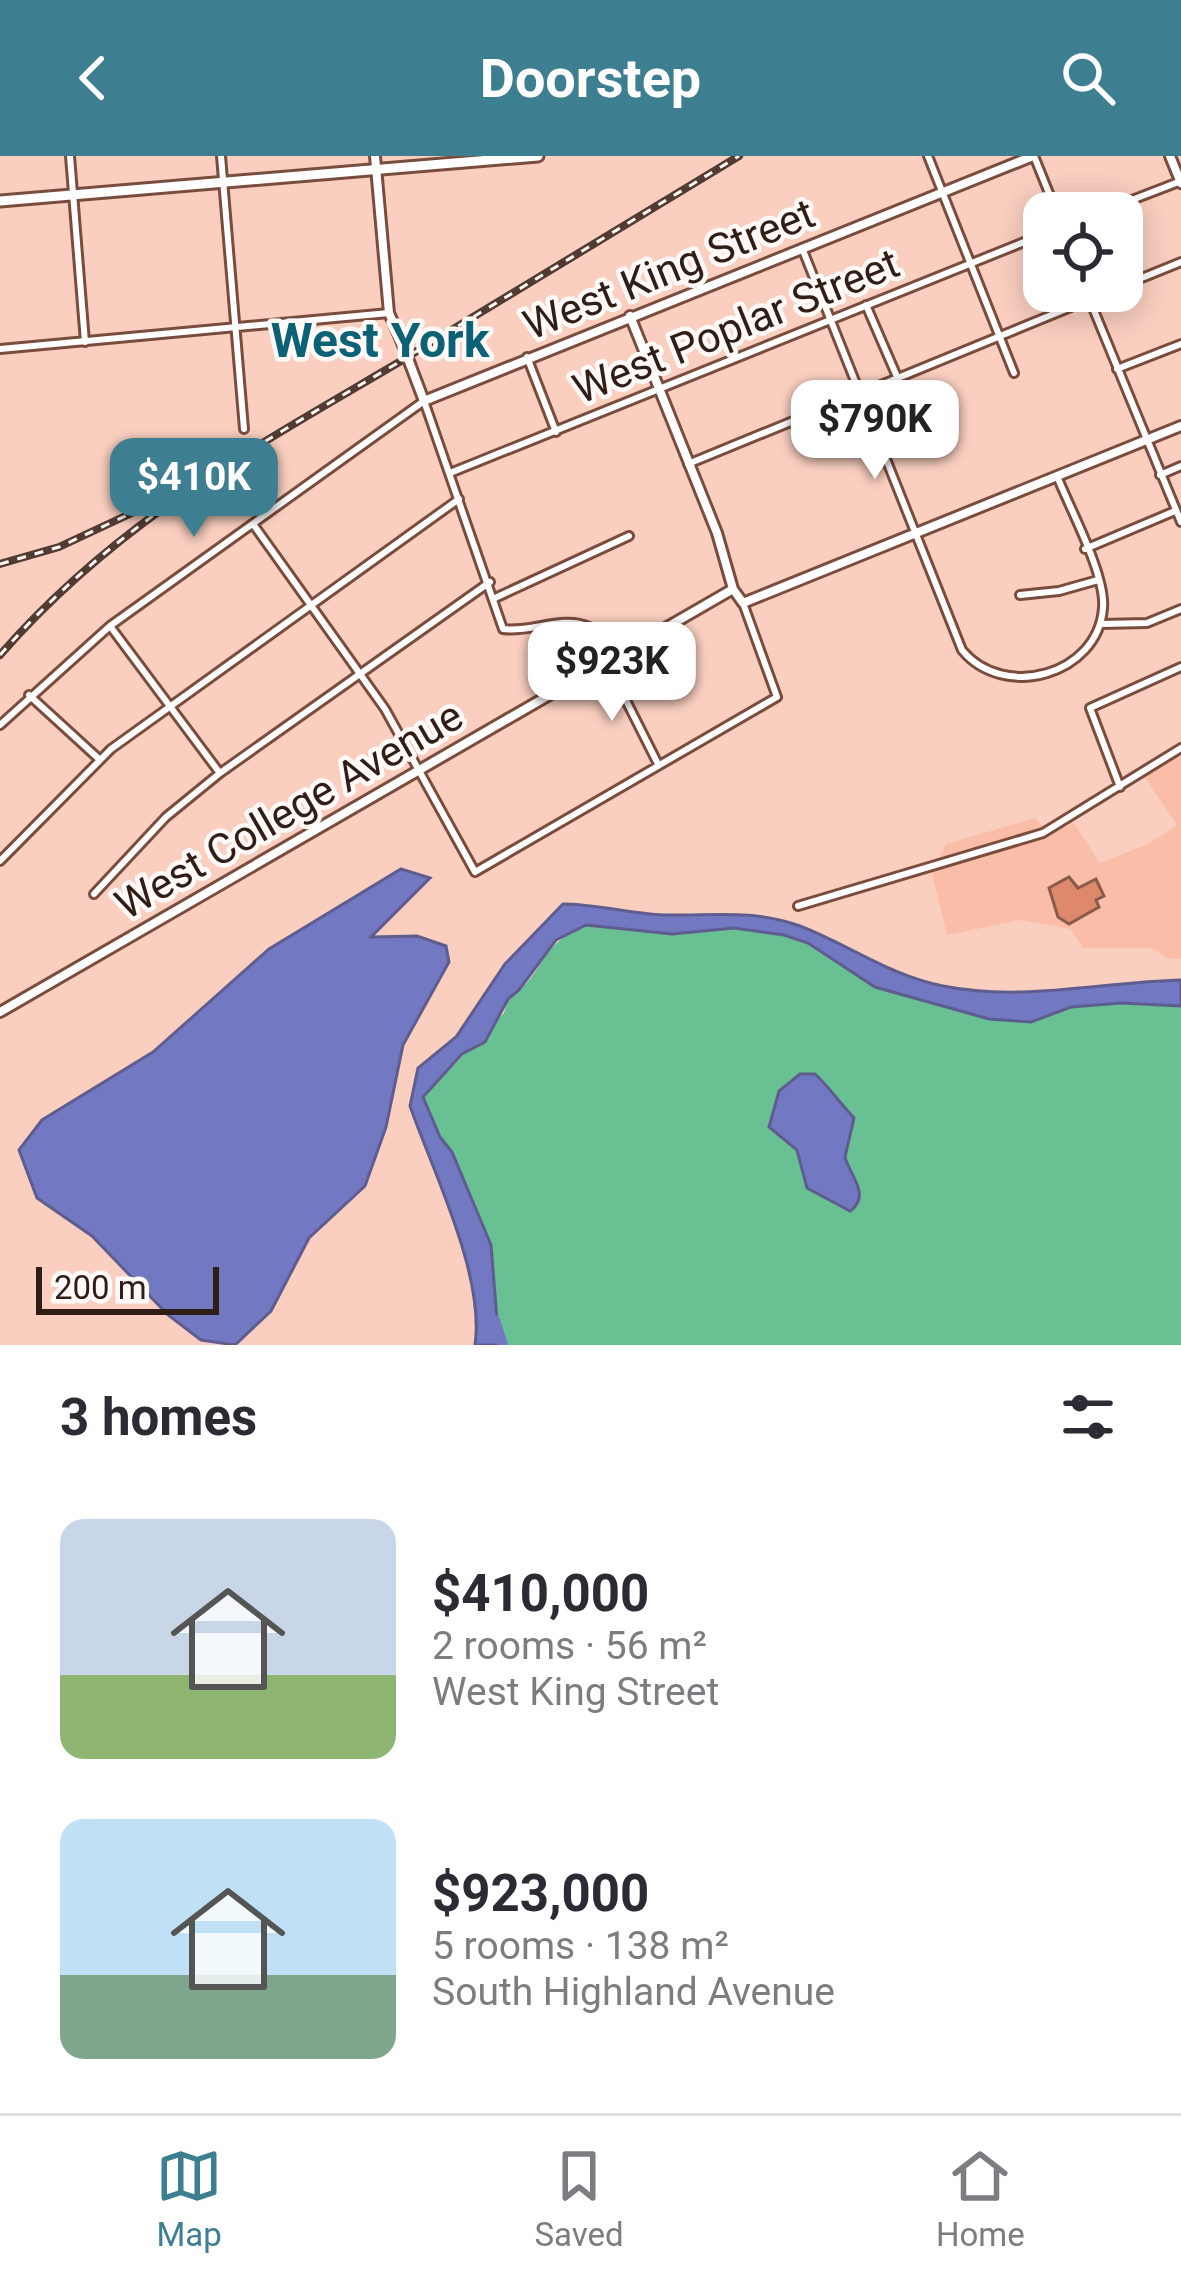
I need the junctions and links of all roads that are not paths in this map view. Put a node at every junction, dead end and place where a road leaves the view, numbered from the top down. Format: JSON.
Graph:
{"nodes":[{"id":1,"x":70,"y":156,"type":"edge"},
{"id":2,"x":221,"y":156,"type":"edge"},
{"id":3,"x":375,"y":156,"type":"edge"},
{"id":4,"x":532,"y":156,"type":"edge"},
{"id":5,"x":928,"y":156,"type":"edge"},
{"id":6,"x":1034,"y":156,"type":"edge"},
{"id":7,"x":1170,"y":156,"type":"edge"},
{"id":8,"x":376,"y":169,"type":"junction"},
{"id":9,"x":223,"y":182,"type":"junction"},
{"id":10,"x":1181,"y":182,"type":"edge"},
{"id":11,"x":943,"y":192,"type":"junction"},
{"id":12,"x":1049,"y":192,"type":"edge"},
{"id":13,"x":73,"y":194,"type":"junction"},
{"id":14,"x":1143,"y":196,"type":"edge"},
{"id":15,"x":0,"y":201,"type":"edge"},
{"id":16,"x":1023,"y":242,"type":"edge"},
{"id":17,"x":802,"y":248,"type":"junction"},
{"id":18,"x":972,"y":262,"type":"junction"},
{"id":19,"x":1181,"y":262,"type":"edge"},
{"id":20,"x":1143,"y":277,"type":"edge"},
{"id":21,"x":866,"y":305,"type":"junction"},
{"id":22,"x":1052,"y":312,"type":"edge"},
{"id":23,"x":1095,"y":312,"type":"edge"},
{"id":24,"x":389,"y":313,"type":"junction"},
{"id":25,"x":630,"y":316,"type":"junction"},
{"id":26,"x":832,"y":320,"type":"junction"},
{"id":27,"x":235,"y":329,"type":"junction"},
{"id":28,"x":1000,"y":336,"type":"junction"},
{"id":29,"x":86,"y":342,"type":"junction"},
{"id":30,"x":1181,"y":344,"type":"edge"},
{"id":31,"x":0,"y":350,"type":"edge"},
{"id":32,"x":527,"y":357,"type":"junction"},
{"id":33,"x":1117,"y":369,"type":"junction"},
{"id":34,"x":1014,"y":373,"type":"dead end"},
{"id":35,"x":898,"y":379,"type":"junction"},
{"id":36,"x":658,"y":389,"type":"junction"},
{"id":37,"x":861,"y":394,"type":"junction"},
{"id":38,"x":424,"y":401,"type":"junction"},
{"id":39,"x":1181,"y":425,"type":"edge"},
{"id":40,"x":244,"y":429,"type":"dead end"},
{"id":41,"x":556,"y":432,"type":"junction"},
{"id":42,"x":1145,"y":440,"type":"junction"},
{"id":43,"x":688,"y":464,"type":"junction"},
{"id":44,"x":1181,"y":466,"type":"edge"},
{"id":45,"x":450,"y":472,"type":"junction"},
{"id":46,"x":1160,"y":475,"type":"junction"},
{"id":47,"x":1057,"y":476,"type":"junction"},
{"id":48,"x":459,"y":499,"type":"junction"},
{"id":49,"x":1175,"y":512,"type":"junction"},
{"id":50,"x":1181,"y":522,"type":"edge"},
{"id":51,"x":253,"y":524,"type":"junction"},
{"id":52,"x":918,"y":533,"type":"junction"},
{"id":53,"x":628,"y":536,"type":"dead end"},
{"id":54,"x":1085,"y":549,"type":"junction"},
{"id":55,"x":1098,"y":580,"type":"junction"},
{"id":56,"x":490,"y":582,"type":"junction"},
{"id":57,"x":733,"y":589,"type":"junction"},
{"id":58,"x":1020,"y":595,"type":"dead end"},
{"id":59,"x":495,"y":598,"type":"junction"},
{"id":60,"x":742,"y":603,"type":"junction"},
{"id":61,"x":310,"y":605,"type":"junction"},
{"id":62,"x":1181,"y":609,"type":"edge"},
{"id":63,"x":1100,"y":624,"type":"junction"},
{"id":64,"x":110,"y":626,"type":"junction"},
{"id":65,"x":605,"y":664,"type":"junction"},
{"id":66,"x":1181,"y":667,"type":"edge"},
{"id":67,"x":362,"y":673,"type":"junction"},
{"id":68,"x":29,"y":695,"type":"junction"},
{"id":69,"x":169,"y":707,"type":"junction"},
{"id":70,"x":0,"y":725,"type":"edge"},
{"id":71,"x":1181,"y":748,"type":"edge"},
{"id":72,"x":99,"y":759,"type":"junction"},
{"id":73,"x":658,"y":764,"type":"junction"},
{"id":74,"x":420,"y":767,"type":"junction"},
{"id":75,"x":220,"y":773,"type":"junction"},
{"id":76,"x":1120,"y":787,"type":"junction"},
{"id":77,"x":0,"y":861,"type":"edge"},
{"id":78,"x":94,"y":894,"type":"dead end"},
{"id":79,"x":798,"y":906,"type":"dead end"},
{"id":80,"x":0,"y":1012,"type":"edge"}],
"edges":[{"from":1,"to":13,"type":"street"},
{"from":2,"to":9,"type":"street"},
{"from":3,"to":8,"type":"street"},
{"from":4,"to":8,"type":"main road"},
{"from":5,"to":11,"type":"street"},
{"from":6,"to":11,"type":"street","name":"West King Street"},
{"from":6,"to":12,"type":"street"},
{"from":7,"to":10,"type":"street"},
{"from":8,"to":9,"type":"main road"},
{"from":8,"to":24,"type":"street"},
{"from":9,"to":13,"type":"main road"},
{"from":9,"to":27,"type":"street"},
{"from":10,"to":14,"type":"street"},
{"from":11,"to":17,"type":"street","name":"West King Street"},
{"from":11,"to":18,"type":"street"},
{"from":13,"to":15,"type":"main road"},
{"from":13,"to":29,"type":"street"},
{"from":16,"to":18,"type":"street","name":"West Poplar Street"},
{"from":17,"to":25,"type":"street","name":"West King Street"},
{"from":17,"to":26,"type":"street"},
{"from":18,"to":21,"type":"street","name":"West Poplar Street"},
{"from":18,"to":28,"type":"street"},
{"from":19,"to":20,"type":"street"},
{"from":21,"to":26,"type":"street","name":"West Poplar Street"},
{"from":21,"to":35,"type":"street"},
{"from":22,"to":28,"type":"street"},
{"from":23,"to":33,"type":"street"},
{"from":24,"to":27,"type":"street"},
{"from":24,"to":38,"type":"street","bridge":true},
{"from":25,"to":32,"type":"street","name":"West King Street"},
{"from":25,"to":36,"type":"street"},
{"from":26,"to":36,"type":"street","name":"West Poplar Street"},
{"from":26,"to":37,"type":"street"},
{"from":27,"to":29,"type":"street"},
{"from":27,"to":40,"type":"street"},
{"from":28,"to":34,"type":"street"},
{"from":28,"to":35,"type":"street"},
{"from":29,"to":31,"type":"street"},
{"from":30,"to":33,"type":"street"},
{"from":32,"to":38,"type":"street","name":"West King Street"},
{"from":32,"to":41,"type":"street"},
{"from":33,"to":42,"type":"street"},
{"from":35,"to":37,"type":"street"},
{"from":36,"to":41,"type":"street","name":"West Poplar Street"},
{"from":36,"to":43,"type":"street"},
{"from":37,"to":43,"type":"street"},
{"from":37,"to":52,"type":"street"},
{"from":38,"to":45,"type":"street"},
{"from":38,"to":51,"type":"street","name":"West King Street"},
{"from":39,"to":42,"type":"street"},
{"from":41,"to":45,"type":"street","name":"West Poplar Street"},
{"from":42,"to":46,"type":"street"},
{"from":42,"to":47,"type":"street"},
{"from":43,"to":57,"type":"street"},
{"from":44,"to":46,"type":"street"},
{"from":45,"to":48,"type":"street"},
{"from":46,"to":49,"type":"street"},
{"from":47,"to":52,"type":"street"},
{"from":47,"to":54,"type":"street"},
{"from":48,"to":56,"type":"street"},
{"from":48,"to":61,"type":"street"},
{"from":49,"to":50,"type":"street"},
{"from":49,"to":54,"type":"street"},
{"from":51,"to":61,"type":"street"},
{"from":51,"to":64,"type":"street","name":"West King Street"},
{"from":52,"to":60,"type":"street"},
{"from":52,"to":63,"type":"street"},
{"from":53,"to":59,"type":"street"},
{"from":54,"to":55,"type":"street"},
{"from":55,"to":58,"type":"street"},
{"from":55,"to":63,"type":"street"},
{"from":56,"to":59,"type":"street"},
{"from":56,"to":67,"type":"street"},
{"from":57,"to":60,"type":"street"},
{"from":57,"to":65,"type":"street","name":"West College Avenue"},
{"from":59,"to":65,"type":"street"},
{"from":60,"to":73,"type":"street"},
{"from":61,"to":67,"type":"street"},
{"from":61,"to":69,"type":"street"},
{"from":62,"to":63,"type":"street"},
{"from":64,"to":68,"type":"street","name":"West King Street"},
{"from":64,"to":69,"type":"street"},
{"from":65,"to":73,"type":"street"},
{"from":65,"to":74,"type":"street","name":"West College Avenue"},
{"from":66,"to":76,"type":"street"},
{"from":67,"to":74,"type":"street"},
{"from":67,"to":75,"type":"street"},
{"from":68,"to":70,"type":"street","name":"West King Street"},
{"from":68,"to":72,"type":"street"},
{"from":69,"to":72,"type":"street"},
{"from":69,"to":75,"type":"street"},
{"from":71,"to":76,"type":"street"},
{"from":72,"to":77,"type":"street"},
{"from":73,"to":74,"type":"street"},
{"from":74,"to":80,"type":"street","name":"West College Avenue"},
{"from":75,"to":78,"type":"street"},
{"from":76,"to":79,"type":"street"}]}
